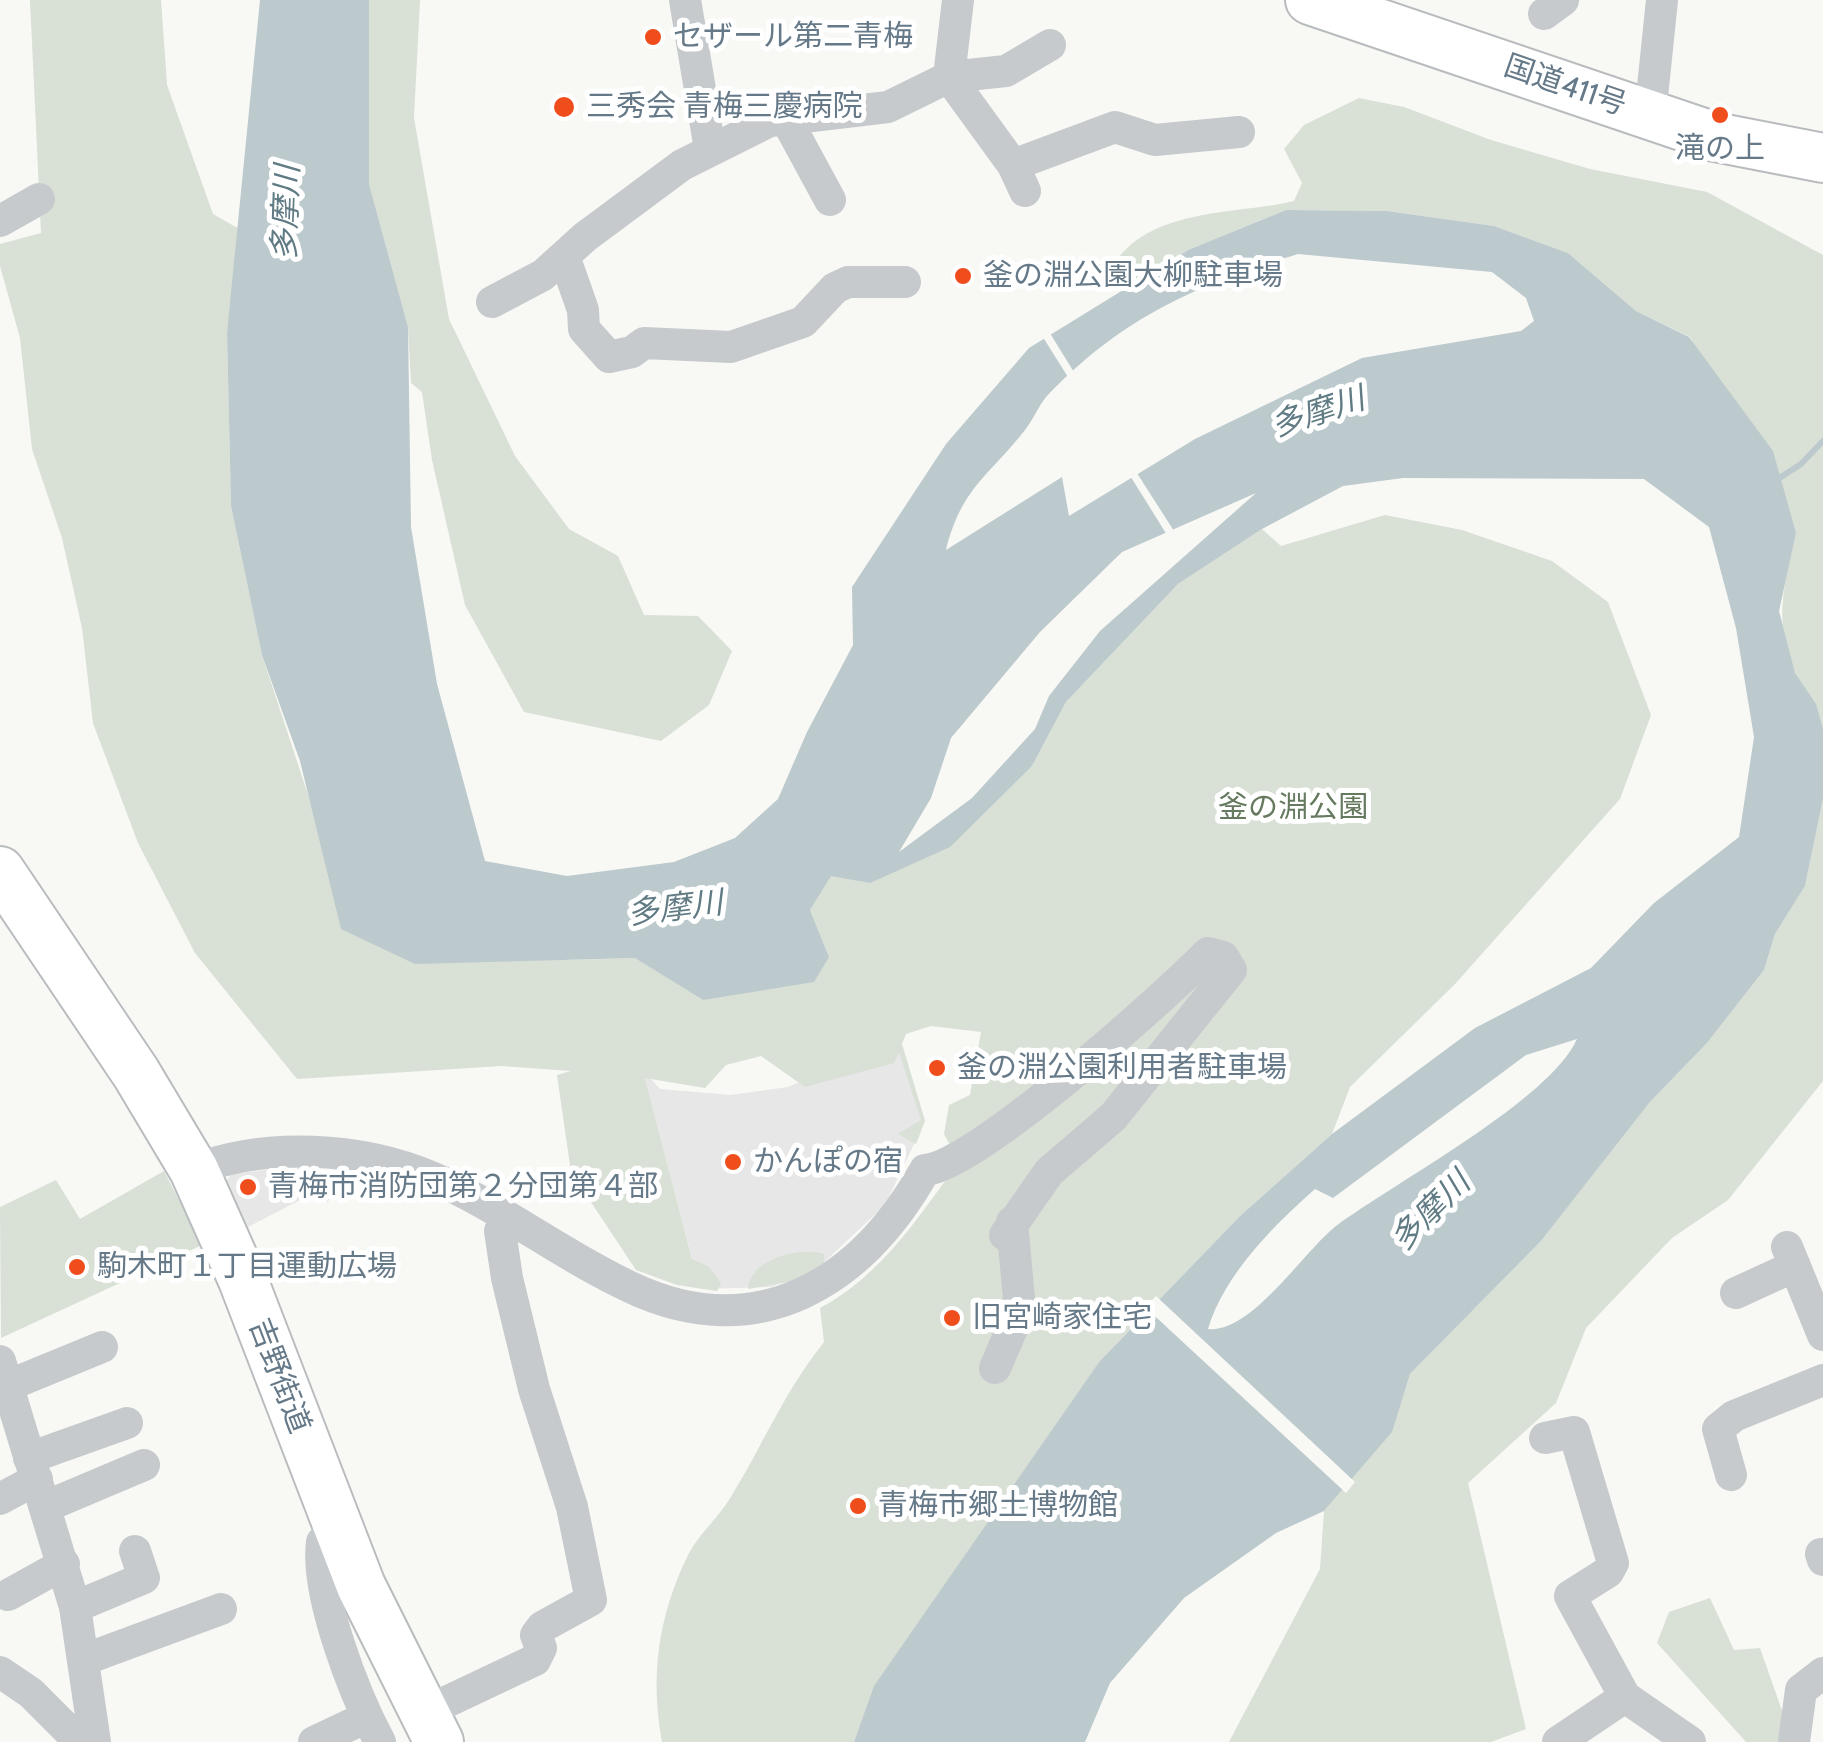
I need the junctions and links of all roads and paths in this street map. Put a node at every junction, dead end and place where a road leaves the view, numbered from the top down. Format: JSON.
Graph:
{"nodes":[{"id":1,"x":684,"y":0,"type":"edge"},
{"id":2,"x":958,"y":0,"type":"edge"},
{"id":3,"x":1310,"y":0,"type":"edge"},
{"id":4,"x":1662,"y":0,"type":"edge"},
{"id":5,"x":1050,"y":46,"type":"dead end"},
{"id":6,"x":950,"y":77,"type":"junction"},
{"id":7,"x":1650,"y":116,"type":"junction"},
{"id":8,"x":785,"y":117,"type":"junction"},
{"id":9,"x":1225,"y":127,"type":"dead end"},
{"id":10,"x":710,"y":149,"type":"junction"},
{"id":11,"x":1823,"y":158,"type":"edge"},
{"id":12,"x":39,"y":199,"type":"dead end"},
{"id":13,"x":830,"y":200,"type":"dead end"},
{"id":14,"x":0,"y":221,"type":"edge"},
{"id":15,"x":564,"y":256,"type":"junction"},
{"id":16,"x":906,"y":282,"type":"dead end"},
{"id":17,"x":492,"y":302,"type":"dead end"},
{"id":18,"x":0,"y":871,"type":"edge"},
{"id":19,"x":194,"y":1170,"type":"junction"},
{"id":20,"x":505,"y":1218,"type":"junction"},
{"id":21,"x":1736,"y":1292,"type":"dead end"},
{"id":22,"x":1823,"y":1334,"type":"edge"},
{"id":23,"x":102,"y":1347,"type":"dead end"},
{"id":24,"x":995,"y":1368,"type":"dead end"},
{"id":25,"x":4,"y":1373,"type":"edge"},
{"id":26,"x":1823,"y":1380,"type":"edge"},
{"id":27,"x":127,"y":1423,"type":"dead end"},
{"id":28,"x":1545,"y":1438,"type":"dead end"},
{"id":29,"x":144,"y":1466,"type":"dead end"},
{"id":30,"x":1731,"y":1475,"type":"dead end"},
{"id":31,"x":38,"y":1481,"type":"junction"},
{"id":32,"x":0,"y":1499,"type":"edge"},
{"id":33,"x":336,"y":1528,"type":"junction"},
{"id":34,"x":135,"y":1551,"type":"dead end"},
{"id":35,"x":64,"y":1564,"type":"junction"},
{"id":36,"x":8,"y":1595,"type":"dead end"},
{"id":37,"x":75,"y":1607,"type":"junction"},
{"id":38,"x":199,"y":1609,"type":"dead end"},
{"id":39,"x":84,"y":1660,"type":"junction"},
{"id":40,"x":0,"y":1672,"type":"edge"},
{"id":41,"x":1823,"y":1674,"type":"edge"},
{"id":42,"x":1626,"y":1697,"type":"junction"},
{"id":43,"x":431,"y":1728,"type":"edge"},
{"id":44,"x":374,"y":1730,"type":"edge"},
{"id":45,"x":80,"y":1742,"type":"edge"},
{"id":46,"x":94,"y":1742,"type":"edge"},
{"id":47,"x":314,"y":1742,"type":"edge"},
{"id":48,"x":1558,"y":1742,"type":"edge"},
{"id":49,"x":1690,"y":1742,"type":"edge"},
{"id":50,"x":1794,"y":1742,"type":"edge"}],
"edges":[{"from":1,"to":10,"type":"street"},
{"from":2,"to":6,"type":"street"},
{"from":3,"to":7,"type":"highway","name":"国道411号"},
{"from":4,"to":7,"type":"street"},
{"from":5,"to":6,"type":"street"},
{"from":6,"to":8,"type":"street"},
{"from":6,"to":9,"type":"street"},
{"from":7,"to":11,"type":"highway","name":"国道411号"},
{"from":8,"to":10,"type":"street"},
{"from":8,"to":13,"type":"street"},
{"from":10,"to":15,"type":"street"},
{"from":12,"to":14,"type":"street"},
{"from":15,"to":16,"type":"street"},
{"from":15,"to":17,"type":"street"},
{"from":18,"to":19,"type":"highway","name":"吉野街道"},
{"from":19,"to":20,"type":"street"},
{"from":19,"to":33,"type":"highway","name":"吉野街道"},
{"from":20,"to":24,"type":"street"},
{"from":20,"to":43,"type":"street"},
{"from":21,"to":22,"type":"street"},
{"from":23,"to":25,"type":"street"},
{"from":25,"to":31,"type":"street"},
{"from":26,"to":30,"type":"street"},
{"from":27,"to":31,"type":"street"},
{"from":28,"to":42,"type":"street"},
{"from":29,"to":31,"type":"street"},
{"from":31,"to":32,"type":"street"},
{"from":31,"to":35,"type":"street"},
{"from":33,"to":43,"type":"highway","name":"吉野街道"},
{"from":33,"to":44,"type":"street"},
{"from":34,"to":37,"type":"street"},
{"from":35,"to":36,"type":"street"},
{"from":35,"to":37,"type":"street"},
{"from":37,"to":39,"type":"street"},
{"from":38,"to":39,"type":"street"},
{"from":39,"to":46,"type":"street"},
{"from":40,"to":45,"type":"street"},
{"from":41,"to":50,"type":"street"},
{"from":42,"to":48,"type":"street"},
{"from":42,"to":49,"type":"street"},
{"from":44,"to":47,"type":"street"}]}
